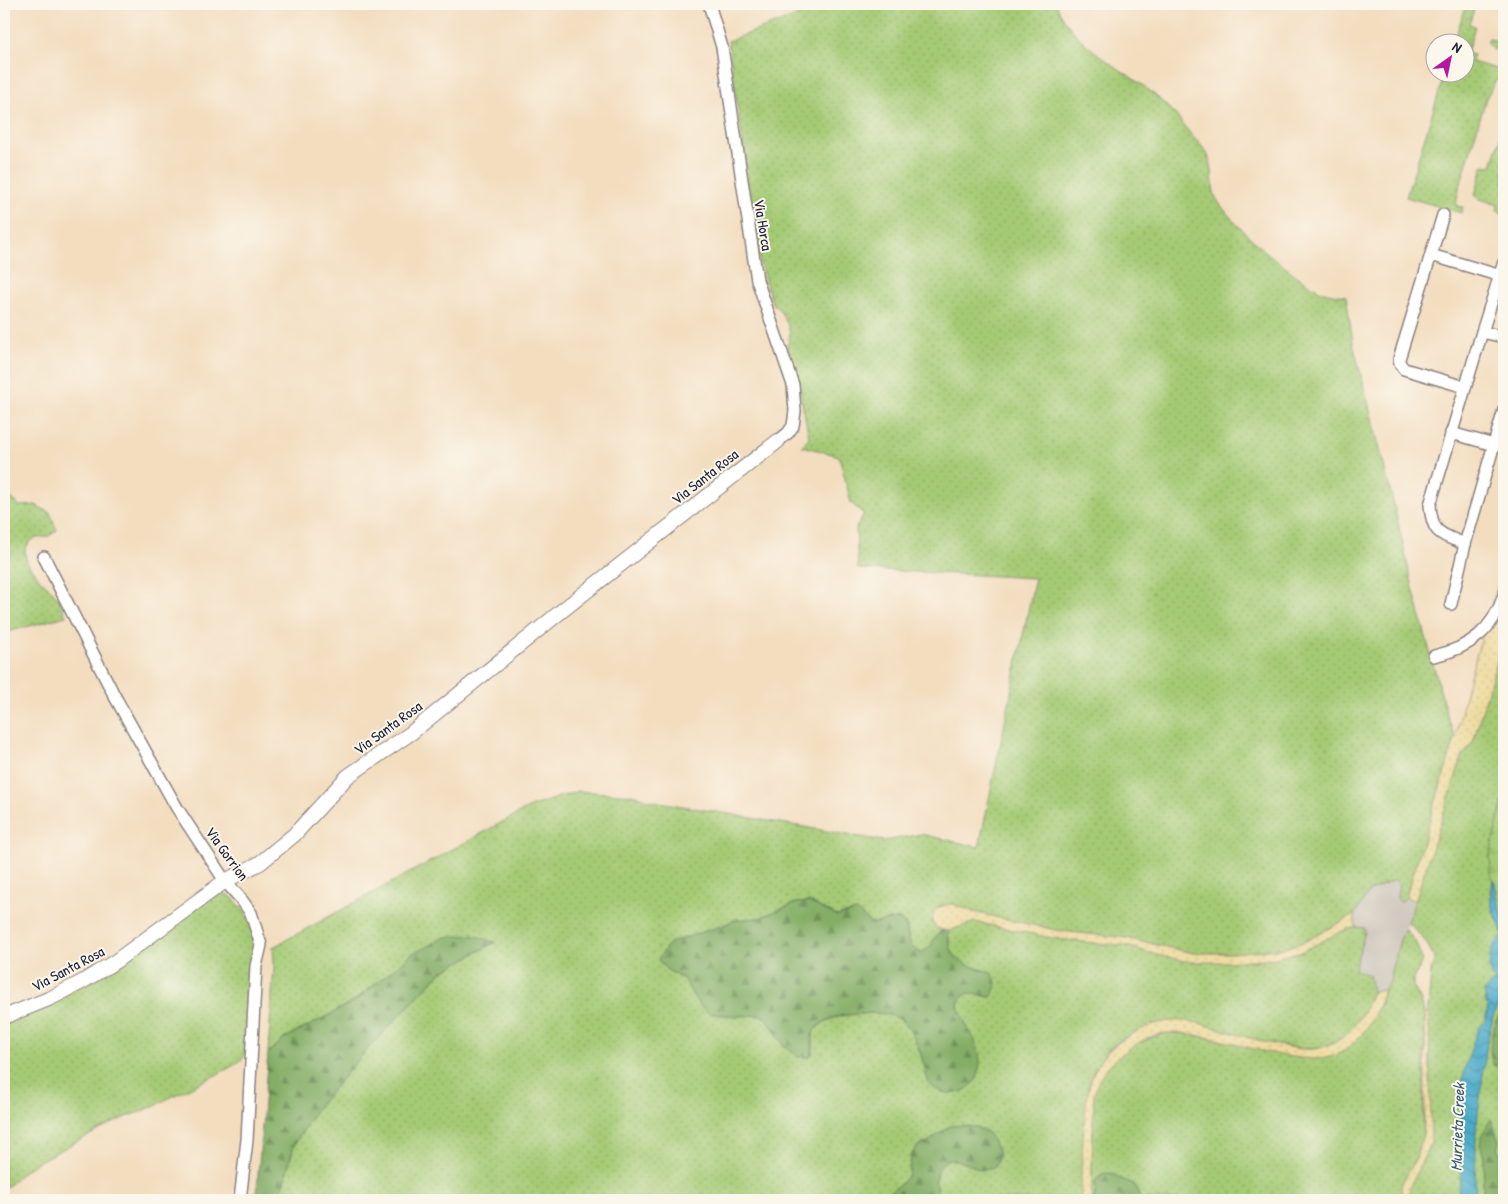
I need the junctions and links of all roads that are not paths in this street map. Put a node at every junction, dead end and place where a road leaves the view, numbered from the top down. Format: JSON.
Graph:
{"nodes":[{"id":1,"x":708,"y":4,"type":"edge"},
{"id":2,"x":1443,"y":215,"type":"dead end"},
{"id":3,"x":1430,"y":255,"type":"junction"},
{"id":4,"x":1504,"y":262,"type":"edge"},
{"id":5,"x":1502,"y":276,"type":"edge"},
{"id":6,"x":1482,"y":332,"type":"junction"},
{"id":7,"x":1504,"y":337,"type":"edge"},
{"id":8,"x":1465,"y":386,"type":"junction"},
{"id":9,"x":1504,"y":410,"type":"edge"},
{"id":10,"x":1451,"y":433,"type":"junction"},
{"id":11,"x":778,"y":441,"type":"joint"},
{"id":12,"x":1494,"y":445,"type":"junction"},
{"id":13,"x":1465,"y":544,"type":"junction"},
{"id":14,"x":44,"y":557,"type":"dead end"},
{"id":15,"x":1504,"y":595,"type":"edge"},
{"id":16,"x":1451,"y":604,"type":"dead end"},
{"id":17,"x":1434,"y":656,"type":"dead end"},
{"id":18,"x":225,"y":881,"type":"junction"},
{"id":19,"x":4,"y":1017,"type":"edge"},
{"id":20,"x":240,"y":1200,"type":"edge"}],
"edges":[{"from":1,"to":11,"type":"street","name":"Via Horca"},
{"from":2,"to":3,"type":"street"},
{"from":3,"to":5,"type":"street"},
{"from":3,"to":8,"type":"street"},
{"from":4,"to":5,"type":"street"},
{"from":5,"to":6,"type":"street"},
{"from":6,"to":7,"type":"street"},
{"from":6,"to":8,"type":"street"},
{"from":8,"to":10,"type":"street"},
{"from":9,"to":12,"type":"street"},
{"from":10,"to":12,"type":"street"},
{"from":10,"to":13,"type":"street"},
{"from":11,"to":18,"type":"street","name":"Via Santa Rosa"},
{"from":12,"to":13,"type":"street"},
{"from":13,"to":16,"type":"street"},
{"from":14,"to":18,"type":"street","name":"Via Gorrion"},
{"from":15,"to":17,"type":"street"},
{"from":18,"to":19,"type":"street","name":"Via Santa Rosa"},
{"from":18,"to":20,"type":"street","name":"Via Gorrion"}]}
